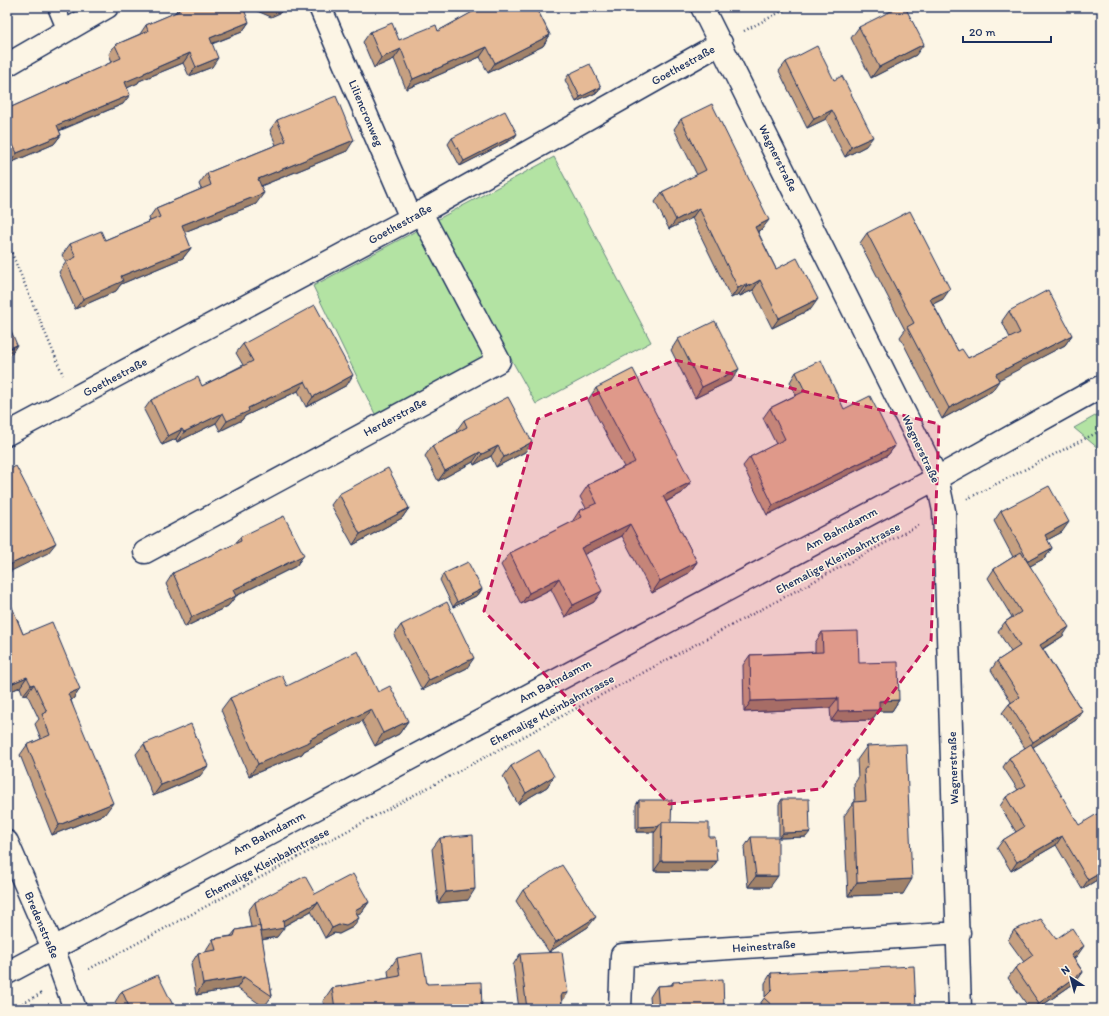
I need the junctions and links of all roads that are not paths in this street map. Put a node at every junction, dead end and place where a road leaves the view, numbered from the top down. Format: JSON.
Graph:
{"nodes":[{"id":1,"x":56,"y":7,"type":"edge"},
{"id":2,"x":107,"y":7,"type":"edge"},
{"id":3,"x":320,"y":7,"type":"edge"},
{"id":4,"x":702,"y":7,"type":"edge"},
{"id":5,"x":66,"y":31,"type":"junction"},
{"id":6,"x":720,"y":43,"type":"junction"},
{"id":7,"x":7,"y":65,"type":"edge"},
{"id":8,"x":416,"y":215,"type":"junction"},
{"id":9,"x":1102,"y":386,"type":"edge"},
{"id":10,"x":7,"y":434,"type":"edge"},
{"id":11,"x":937,"y":478,"type":"junction"},
{"id":12,"x":145,"y":552,"type":"dead end"},
{"id":13,"x":7,"y":842,"type":"edge"},
{"id":14,"x":958,"y":933,"type":"junction"},
{"id":15,"x":53,"y":948,"type":"junction"},
{"id":16,"x":7,"y":973,"type":"edge"},
{"id":17,"x":75,"y":1009,"type":"edge"},
{"id":18,"x":620,"y":1009,"type":"edge"},
{"id":19,"x":960,"y":1009,"type":"edge"}],
"edges":[{"from":1,"to":5,"type":"lane"},
{"from":2,"to":5,"type":"street"},
{"from":3,"to":8,"type":"street","name":"Liliencronweg"},
{"from":4,"to":6,"type":"street","name":"Wagnerstraße"},
{"from":5,"to":7,"type":"street"},
{"from":6,"to":8,"type":"street","name":"Goethestraße"},
{"from":6,"to":11,"type":"street","name":"Wagnerstraße"},
{"from":8,"to":10,"type":"street","name":"Goethestraße"},
{"from":8,"to":12,"type":"street","name":"Herderstraße"},
{"from":9,"to":11,"type":"street","name":"Am Bahndamm"},
{"from":11,"to":14,"type":"street","name":"Wagnerstraße"},
{"from":11,"to":15,"type":"street","name":"Am Bahndamm"},
{"from":13,"to":15,"type":"street","name":"Bredenstraße"},
{"from":14,"to":18,"type":"street","name":"Heinestraße"},
{"from":14,"to":19,"type":"street","name":"Wagnerstraße"},
{"from":15,"to":16,"type":"street","name":"Am Bahndamm"},
{"from":15,"to":17,"type":"street","name":"Bredenstraße"}]}
